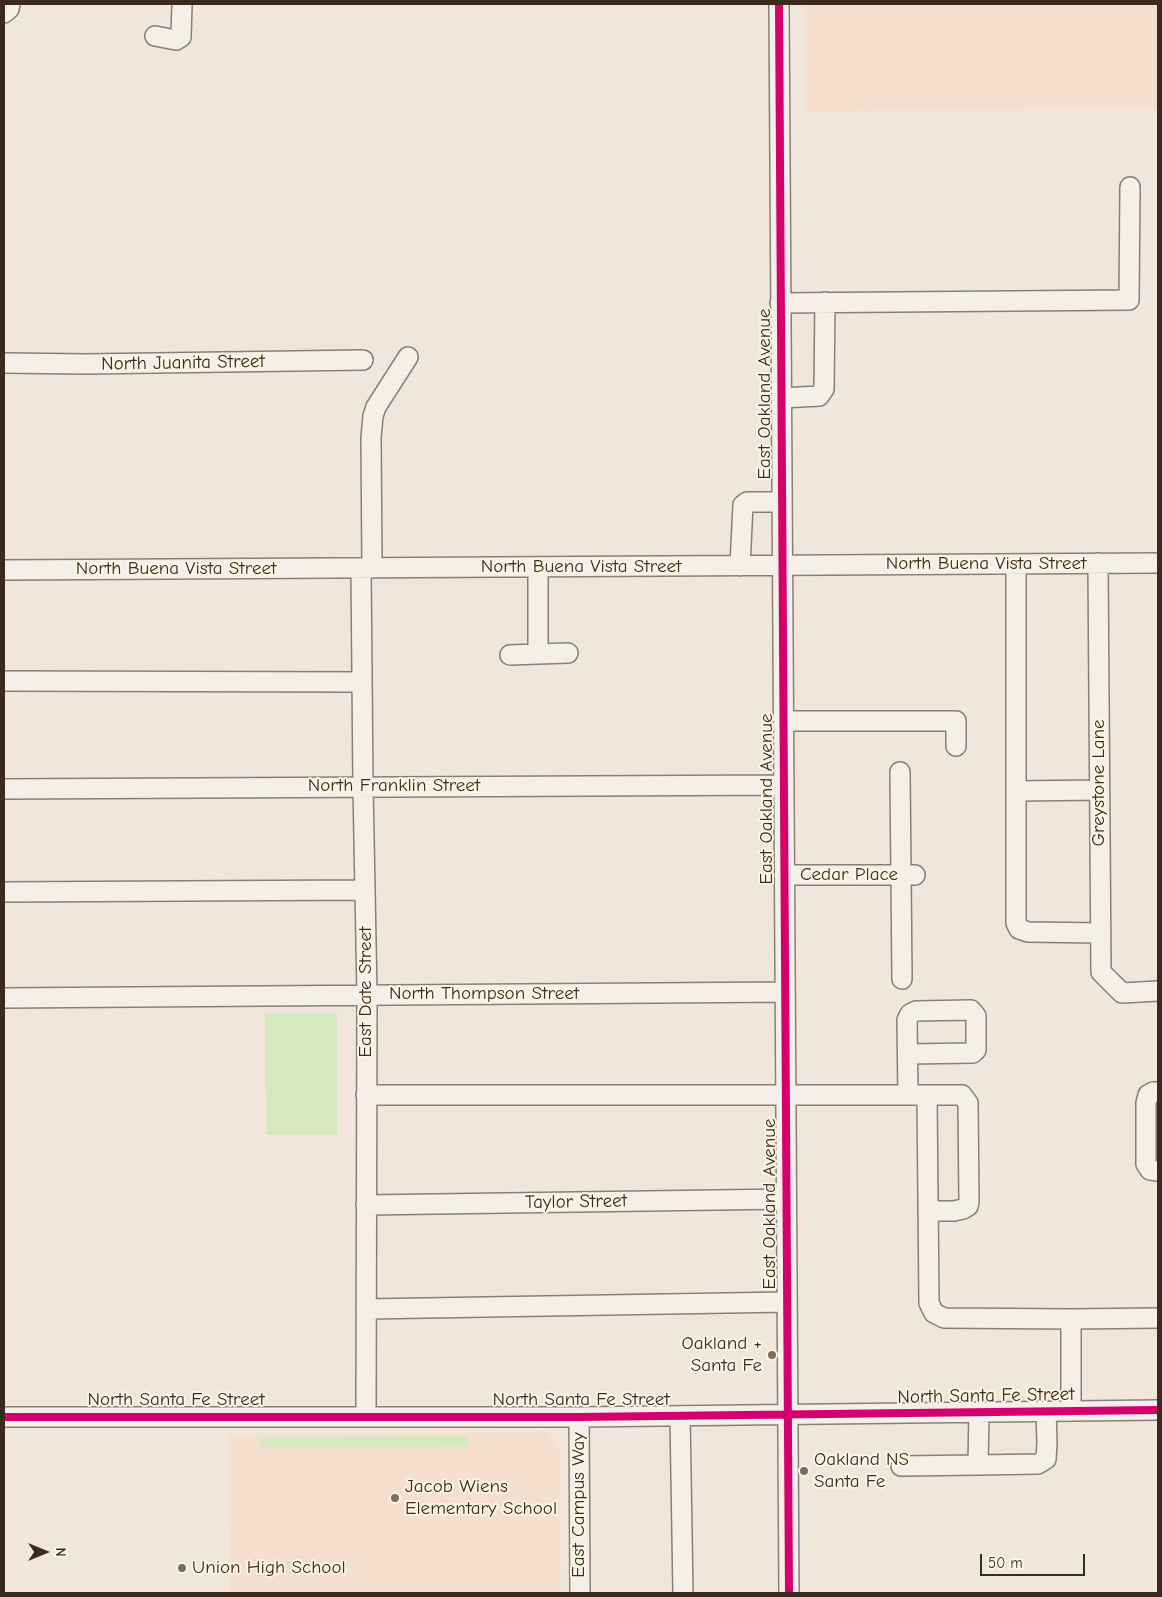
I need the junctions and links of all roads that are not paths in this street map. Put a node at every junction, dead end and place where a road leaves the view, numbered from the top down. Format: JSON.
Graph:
{"nodes":[{"id":1,"x":10,"y":4,"type":"edge"},
{"id":2,"x":182,"y":4,"type":"edge"},
{"id":3,"x":779,"y":4,"type":"edge"},
{"id":4,"x":4,"y":13,"type":"edge"},
{"id":5,"x":155,"y":36,"type":"dead end"},
{"id":6,"x":1130,"y":187,"type":"dead end"},
{"id":7,"x":825,"y":302,"type":"junction"},
{"id":8,"x":780,"y":303,"type":"junction"},
{"id":9,"x":408,"y":356,"type":"dead end"},
{"id":10,"x":363,"y":360,"type":"dead end"},
{"id":11,"x":4,"y":363,"type":"edge"},
{"id":12,"x":781,"y":398,"type":"junction"},
{"id":13,"x":782,"y":502,"type":"junction"},
{"id":14,"x":1098,"y":563,"type":"junction"},
{"id":15,"x":1158,"y":563,"type":"edge"},
{"id":16,"x":1016,"y":564,"type":"junction"},
{"id":17,"x":782,"y":565,"type":"junction"},
{"id":18,"x":740,"y":566,"type":"junction"},
{"id":19,"x":538,"y":567,"type":"junction"},
{"id":20,"x":367,"y":568,"type":"junction"},
{"id":21,"x":4,"y":570,"type":"edge"},
{"id":22,"x":568,"y":653,"type":"dead end"},
{"id":23,"x":538,"y":654,"type":"junction"},
{"id":24,"x":510,"y":655,"type":"dead end"},
{"id":25,"x":4,"y":681,"type":"edge"},
{"id":26,"x":362,"y":682,"type":"junction"},
{"id":27,"x":783,"y":721,"type":"junction"},
{"id":28,"x":956,"y":746,"type":"dead end"},
{"id":29,"x":900,"y":772,"type":"dead end"},
{"id":30,"x":784,"y":785,"type":"junction"},
{"id":31,"x":363,"y":786,"type":"junction"},
{"id":32,"x":4,"y":789,"type":"edge"},
{"id":33,"x":1016,"y":790,"type":"junction"},
{"id":34,"x":1099,"y":790,"type":"junction"},
{"id":35,"x":784,"y":875,"type":"junction"},
{"id":36,"x":908,"y":875,"type":"junction"},
{"id":37,"x":364,"y":890,"type":"junction"},
{"id":38,"x":4,"y":892,"type":"edge"},
{"id":39,"x":1101,"y":933,"type":"junction"},
{"id":40,"x":902,"y":979,"type":"dead end"},
{"id":41,"x":785,"y":992,"type":"junction"},
{"id":42,"x":1158,"y":992,"type":"edge"},
{"id":43,"x":366,"y":995,"type":"junction"},
{"id":44,"x":4,"y":998,"type":"edge"},
{"id":45,"x":908,"y":1054,"type":"dead end"},
{"id":46,"x":1158,"y":1092,"type":"edge"},
{"id":47,"x":366,"y":1095,"type":"junction"},
{"id":48,"x":786,"y":1095,"type":"junction"},
{"id":49,"x":908,"y":1095,"type":"junction"},
{"id":50,"x":927,"y":1095,"type":"junction"},
{"id":51,"x":1158,"y":1171,"type":"edge"},
{"id":52,"x":786,"y":1198,"type":"junction"},
{"id":53,"x":366,"y":1205,"type":"junction"},
{"id":54,"x":928,"y":1211,"type":"junction"},
{"id":55,"x":787,"y":1302,"type":"junction"},
{"id":56,"x":366,"y":1309,"type":"junction"},
{"id":57,"x":1158,"y":1318,"type":"edge"},
{"id":58,"x":1071,"y":1319,"type":"junction"},
{"id":59,"x":1158,"y":1410,"type":"edge"},
{"id":60,"x":1046,"y":1411,"type":"junction"},
{"id":61,"x":1071,"y":1411,"type":"junction"},
{"id":62,"x":979,"y":1412,"type":"junction"},
{"id":63,"x":788,"y":1414,"type":"junction"},
{"id":64,"x":366,"y":1416,"type":"junction"},
{"id":65,"x":680,"y":1416,"type":"junction"},
{"id":66,"x":4,"y":1417,"type":"edge"},
{"id":67,"x":579,"y":1417,"type":"junction"},
{"id":68,"x":978,"y":1465,"type":"junction"},
{"id":69,"x":901,"y":1466,"type":"dead end"},
{"id":70,"x":580,"y":1593,"type":"edge"},
{"id":71,"x":683,"y":1593,"type":"edge"},
{"id":72,"x":789,"y":1593,"type":"edge"}],
"edges":[{"from":1,"to":4,"type":"street"},
{"from":2,"to":5,"type":"street"},
{"from":3,"to":8,"type":"street","name":"East Oakland Avenue"},
{"from":6,"to":7,"type":"street"},
{"from":7,"to":8,"type":"street"},
{"from":7,"to":12,"type":"street"},
{"from":8,"to":12,"type":"street","name":"East Oakland Avenue"},
{"from":9,"to":20,"type":"street","name":"East Date Street"},
{"from":10,"to":11,"type":"street","name":"North Juanita Street"},
{"from":12,"to":13,"type":"street","name":"East Oakland Avenue"},
{"from":13,"to":17,"type":"street","name":"East Oakland Avenue"},
{"from":13,"to":18,"type":"street"},
{"from":14,"to":15,"type":"street","name":"North Buena Vista Street"},
{"from":14,"to":16,"type":"street","name":"North Buena Vista Street"},
{"from":14,"to":34,"type":"street","name":"Greystone Lane"},
{"from":16,"to":17,"type":"street","name":"North Buena Vista Street"},
{"from":16,"to":33,"type":"street"},
{"from":17,"to":18,"type":"street","name":"North Buena Vista Street"},
{"from":17,"to":27,"type":"street","name":"East Oakland Avenue"},
{"from":18,"to":19,"type":"street","name":"North Buena Vista Street"},
{"from":19,"to":20,"type":"street","name":"North Buena Vista Street"},
{"from":19,"to":23,"type":"street"},
{"from":20,"to":21,"type":"street","name":"North Buena Vista Street"},
{"from":20,"to":26,"type":"street","name":"East Date Street"},
{"from":22,"to":23,"type":"street"},
{"from":23,"to":24,"type":"street"},
{"from":25,"to":26,"type":"street"},
{"from":26,"to":31,"type":"street","name":"East Date Street"},
{"from":27,"to":28,"type":"street"},
{"from":27,"to":30,"type":"street","name":"East Oakland Avenue"},
{"from":29,"to":36,"type":"street"},
{"from":30,"to":31,"type":"street","name":"North Franklin Street"},
{"from":30,"to":35,"type":"street","name":"East Oakland Avenue"},
{"from":31,"to":32,"type":"street","name":"North Franklin Street"},
{"from":31,"to":37,"type":"street","name":"East Date Street"},
{"from":33,"to":34,"type":"street"},
{"from":33,"to":39,"type":"street"},
{"from":34,"to":39,"type":"street","name":"Greystone Lane"},
{"from":35,"to":36,"type":"street","name":"Cedar Place"},
{"from":35,"to":41,"type":"street","name":"East Oakland Avenue"},
{"from":36,"to":40,"type":"street"},
{"from":37,"to":38,"type":"street"},
{"from":37,"to":43,"type":"street","name":"East Date Street"},
{"from":39,"to":42,"type":"street","name":"Greystone Lane"},
{"from":41,"to":43,"type":"street","name":"North Thompson Street"},
{"from":41,"to":48,"type":"street","name":"East Oakland Avenue"},
{"from":43,"to":44,"type":"street","name":"North Thompson Street"},
{"from":43,"to":47,"type":"street","name":"East Date Street"},
{"from":45,"to":49,"type":"street"},
{"from":46,"to":51,"type":"street"},
{"from":47,"to":48,"type":"street"},
{"from":47,"to":53,"type":"street","name":"East Date Street"},
{"from":48,"to":49,"type":"street"},
{"from":48,"to":52,"type":"street","name":"East Oakland Avenue"},
{"from":49,"to":50,"type":"street"},
{"from":50,"to":54,"type":"street"},
{"from":50,"to":54,"type":"street"},
{"from":52,"to":53,"type":"street","name":"Taylor Street"},
{"from":52,"to":55,"type":"street","name":"East Oakland Avenue"},
{"from":53,"to":56,"type":"street","name":"East Date Street"},
{"from":54,"to":58,"type":"street"},
{"from":55,"to":56,"type":"street"},
{"from":55,"to":63,"type":"street","name":"East Oakland Avenue"},
{"from":56,"to":64,"type":"street","name":"East Date Street"},
{"from":57,"to":58,"type":"street"},
{"from":58,"to":61,"type":"street"},
{"from":59,"to":61,"type":"street","name":"North Santa Fe Street"},
{"from":60,"to":61,"type":"street","name":"North Santa Fe Street"},
{"from":60,"to":62,"type":"street","name":"North Santa Fe Street"},
{"from":60,"to":68,"type":"street"},
{"from":62,"to":63,"type":"street","name":"North Santa Fe Street"},
{"from":62,"to":68,"type":"street"},
{"from":63,"to":65,"type":"street","name":"North Santa Fe Street"},
{"from":63,"to":72,"type":"street","name":"East Oakland Avenue"},
{"from":64,"to":66,"type":"street","name":"North Santa Fe Street"},
{"from":64,"to":67,"type":"street","name":"North Santa Fe Street"},
{"from":65,"to":67,"type":"street","name":"North Santa Fe Street"},
{"from":65,"to":71,"type":"street"},
{"from":67,"to":70,"type":"street","name":"East Campus Way"},
{"from":68,"to":69,"type":"street"}]}
